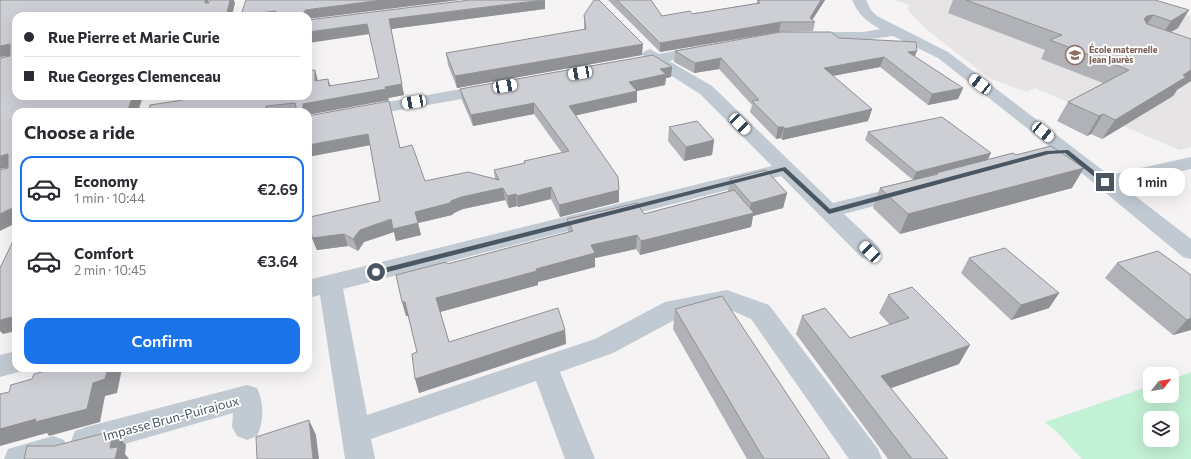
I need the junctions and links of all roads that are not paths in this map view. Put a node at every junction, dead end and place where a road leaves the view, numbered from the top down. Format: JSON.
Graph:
{"nodes":[{"id":1,"x":859,"y":0,"type":"edge"},
{"id":2,"x":894,"y":31,"type":"junction"},
{"id":3,"x":792,"y":36,"type":"edge"},
{"id":4,"x":640,"y":43,"type":"edge"},
{"id":5,"x":717,"y":48,"type":"edge"},
{"id":6,"x":656,"y":59,"type":"junction"},
{"id":7,"x":618,"y":66,"type":"edge"},
{"id":8,"x":501,"y":87,"type":"edge"},
{"id":9,"x":312,"y":120,"type":"edge"},
{"id":10,"x":1066,"y":151,"type":"junction"},
{"id":11,"x":1041,"y":154,"type":"edge"},
{"id":12,"x":1191,"y":163,"type":"edge"},
{"id":13,"x":785,"y":169,"type":"junction"},
{"id":14,"x":1105,"y":182,"type":"junction"},
{"id":15,"x":920,"y":187,"type":"edge"},
{"id":16,"x":829,"y":212,"type":"junction"},
{"id":17,"x":1191,"y":251,"type":"edge"},
{"id":18,"x":870,"y":252,"type":"dead end"},
{"id":19,"x":319,"y":287,"type":"edge"},
{"id":20,"x":12,"y":363,"type":"edge"},
{"id":21,"x":0,"y":366,"type":"edge"},
{"id":22,"x":544,"y":366,"type":"junction"},
{"id":23,"x":247,"y":427,"type":"dead end"},
{"id":24,"x":358,"y":445,"type":"edge"},
{"id":25,"x":19,"y":459,"type":"edge"},
{"id":26,"x":580,"y":459,"type":"edge"},
{"id":27,"x":867,"y":459,"type":"edge"}],
"edges":[{"from":1,"to":2,"type":"street"},
{"from":2,"to":3,"type":"street"},
{"from":2,"to":10,"type":"street"},
{"from":4,"to":6,"type":"street"},
{"from":5,"to":6,"type":"street"},
{"from":6,"to":7,"type":"street"},
{"from":6,"to":13,"type":"street"},
{"from":8,"to":9,"type":"street"},
{"from":10,"to":11,"type":"street"},
{"from":10,"to":14,"type":"street"},
{"from":12,"to":14,"type":"street"},
{"from":13,"to":16,"type":"street"},
{"from":13,"to":19,"type":"street"},
{"from":14,"to":17,"type":"street"},
{"from":15,"to":16,"type":"street"},
{"from":16,"to":18,"type":"street"},
{"from":19,"to":24,"type":"street"},
{"from":20,"to":21,"type":"street"},
{"from":22,"to":24,"type":"street"},
{"from":22,"to":26,"type":"street"},
{"from":22,"to":27,"type":"street"},
{"from":23,"to":25,"type":"street","name":"Impasse Brun-Puirajoux"}]}
